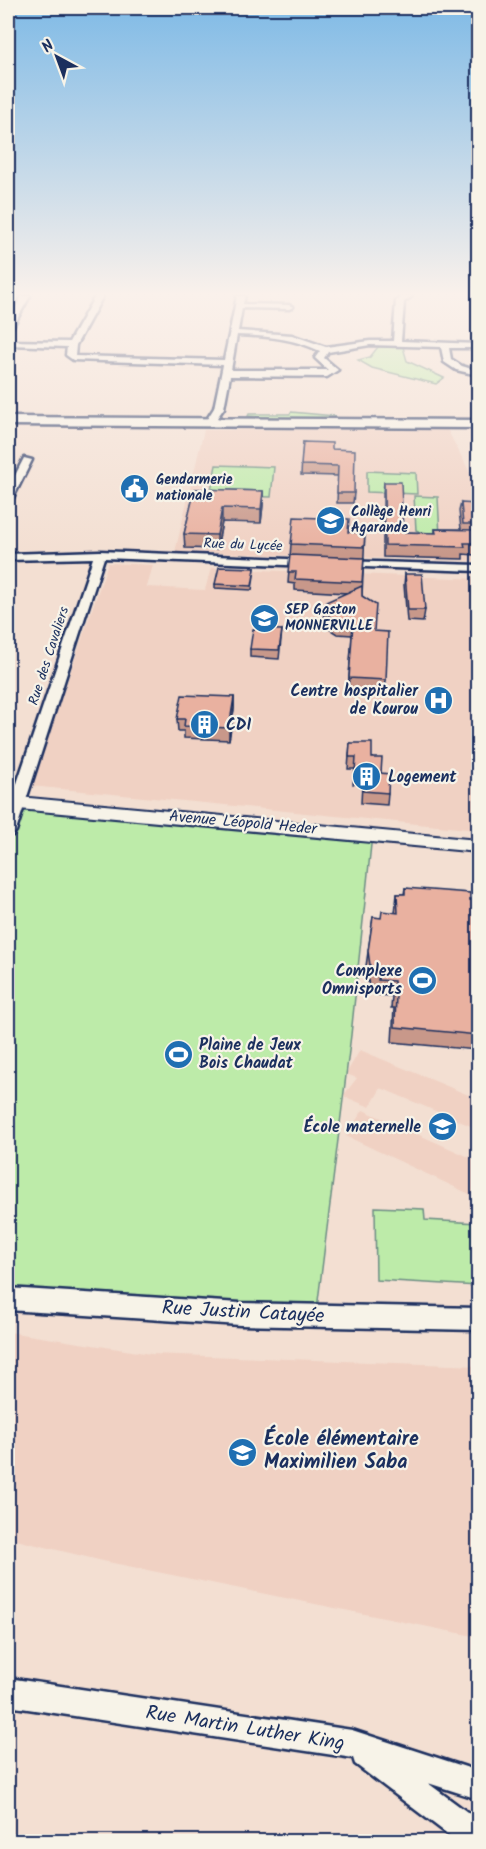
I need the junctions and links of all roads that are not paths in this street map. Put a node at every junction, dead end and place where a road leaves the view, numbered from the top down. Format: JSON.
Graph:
{"nodes":[{"id":1,"x":224,"y":382,"type":"edge"},
{"id":2,"x":8,"y":421,"type":"edge"},
{"id":3,"x":212,"y":421,"type":"junction"},
{"id":4,"x":478,"y":424,"type":"edge"},
{"id":5,"x":27,"y":460,"type":"dead end"},
{"id":6,"x":8,"y":498,"type":"edge"},
{"id":7,"x":100,"y":554,"type":"junction"},
{"id":8,"x":8,"y":557,"type":"edge"},
{"id":9,"x":478,"y":568,"type":"edge"},
{"id":10,"x":13,"y":802,"type":"edge"},
{"id":11,"x":8,"y":831,"type":"edge"},
{"id":12,"x":478,"y":846,"type":"edge"},
{"id":13,"x":8,"y":1299,"type":"edge"},
{"id":14,"x":478,"y":1319,"type":"edge"},
{"id":15,"x":8,"y":1692,"type":"edge"},
{"id":16,"x":352,"y":1744,"type":"junction"},
{"id":17,"x":478,"y":1785,"type":"edge"},
{"id":18,"x":478,"y":1838,"type":"edge"}],
"edges":[{"from":1,"to":3,"type":"street"},
{"from":2,"to":3,"type":"main road"},
{"from":3,"to":4,"type":"main road"},
{"from":5,"to":6,"type":"street"},
{"from":7,"to":8,"type":"street","name":"Rue du Lycée"},
{"from":7,"to":9,"type":"street","name":"Rue du Lycée"},
{"from":7,"to":10,"type":"street","name":"Rue des Cavaliers"},
{"from":10,"to":11,"type":"street","name":"Rue des Cavaliers"},
{"from":10,"to":12,"type":"street","name":"Avenue Léopold Heder"},
{"from":13,"to":14,"type":"street","name":"Rue Justin Catayée"},
{"from":15,"to":16,"type":"street","name":"Rue Martin Luther King"},
{"from":16,"to":17,"type":"street","name":"Rue Martin Luther King"},
{"from":16,"to":18,"type":"street"}]}
